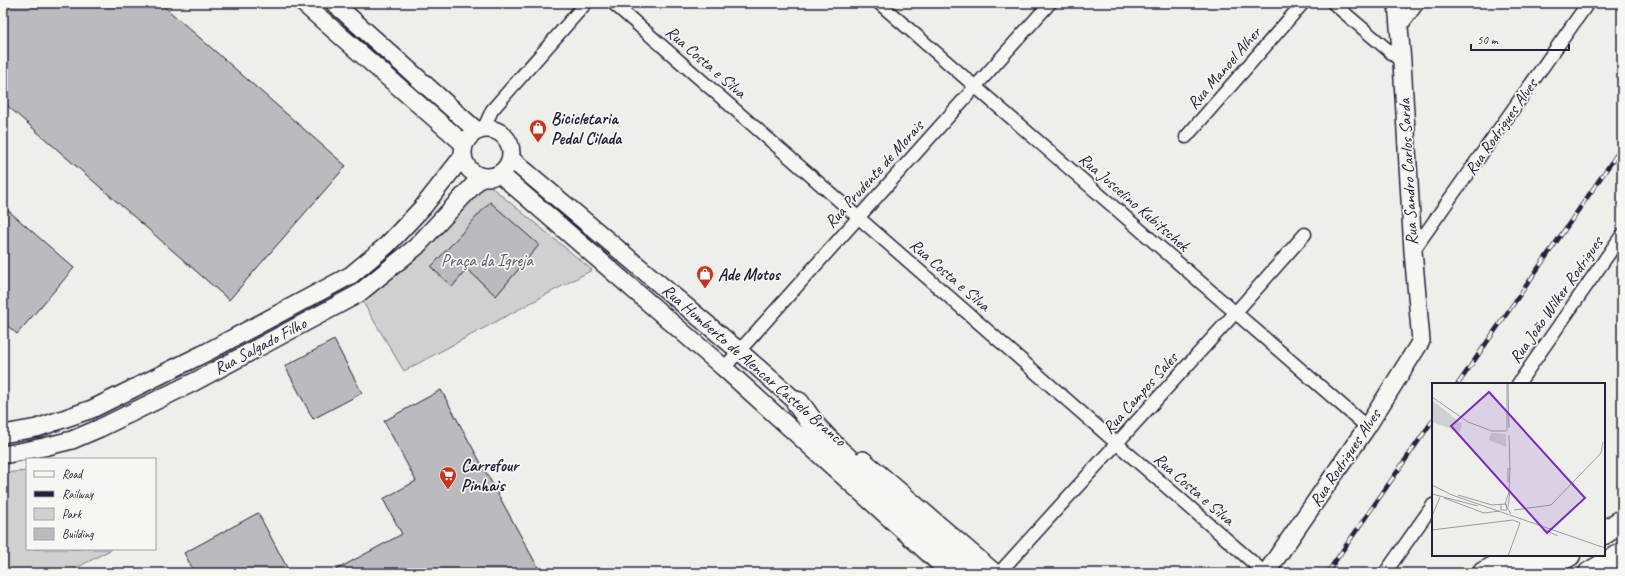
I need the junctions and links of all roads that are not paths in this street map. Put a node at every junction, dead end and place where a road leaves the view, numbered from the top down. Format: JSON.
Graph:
{"nodes":[{"id":1,"x":303,"y":3,"type":"edge"},
{"id":2,"x":334,"y":3,"type":"edge"},
{"id":3,"x":586,"y":3,"type":"edge"},
{"id":4,"x":613,"y":3,"type":"edge"},
{"id":5,"x":879,"y":3,"type":"edge"},
{"id":6,"x":1050,"y":3,"type":"edge"},
{"id":7,"x":1303,"y":3,"type":"edge"},
{"id":8,"x":1333,"y":3,"type":"edge"},
{"id":9,"x":1397,"y":3,"type":"edge"},
{"id":10,"x":1418,"y":3,"type":"edge"},
{"id":11,"x":1588,"y":3,"type":"edge"},
{"id":12,"x":1399,"y":29,"type":"junction"},
{"id":13,"x":1402,"y":62,"type":"junction"},
{"id":14,"x":975,"y":88,"type":"junction"},
{"id":15,"x":480,"y":130,"type":"junction"},
{"id":16,"x":1186,"y":137,"type":"dead end"},
{"id":17,"x":464,"y":150,"type":"junction"},
{"id":18,"x":511,"y":159,"type":"junction"},
{"id":19,"x":500,"y":174,"type":"junction"},
{"id":20,"x":481,"y":176,"type":"junction"},
{"id":21,"x":859,"y":217,"type":"junction"},
{"id":22,"x":1305,"y":234,"type":"dead end"},
{"id":23,"x":1622,"y":235,"type":"edge"},
{"id":24,"x":1413,"y":251,"type":"junction"},
{"id":25,"x":367,"y":261,"type":"junction"},
{"id":26,"x":380,"y":278,"type":"junction"},
{"id":27,"x":1236,"y":312,"type":"junction"},
{"id":28,"x":268,"y":319,"type":"junction"},
{"id":29,"x":276,"y":338,"type":"junction"},
{"id":30,"x":1422,"y":341,"type":"joint"},
{"id":31,"x":739,"y":351,"type":"junction"},
{"id":32,"x":724,"y":368,"type":"junction"},
{"id":33,"x":1519,"y":383,"type":"edge"},
{"id":34,"x":798,"y":403,"type":"junction"},
{"id":35,"x":1367,"y":427,"type":"junction"},
{"id":36,"x":3,"y":434,"type":"edge"},
{"id":37,"x":1117,"y":444,"type":"junction"},
{"id":38,"x":3,"y":455,"type":"edge"},
{"id":39,"x":1432,"y":506,"type":"edge"},
{"id":40,"x":1622,"y":509,"type":"edge"},
{"id":41,"x":1622,"y":515,"type":"edge"},
{"id":42,"x":1605,"y":517,"type":"edge"},
{"id":43,"x":1622,"y":521,"type":"edge"},
{"id":44,"x":1605,"y":524,"type":"edge"},
{"id":45,"x":1605,"y":532,"type":"edge"},
{"id":46,"x":1622,"y":554,"type":"edge"},
{"id":47,"x":1516,"y":556,"type":"edge"},
{"id":48,"x":1551,"y":562,"type":"edge"},
{"id":49,"x":1622,"y":564,"type":"edge"},
{"id":50,"x":950,"y":573,"type":"edge"},
{"id":51,"x":974,"y":573,"type":"edge"},
{"id":52,"x":995,"y":573,"type":"edge"},
{"id":53,"x":1000,"y":573,"type":"edge"},
{"id":54,"x":1265,"y":573,"type":"edge"},
{"id":55,"x":1385,"y":573,"type":"edge"},
{"id":56,"x":1484,"y":573,"type":"edge"},
{"id":57,"x":1510,"y":573,"type":"edge"},
{"id":58,"x":1590,"y":573,"type":"edge"},
{"id":59,"x":1601,"y":573,"type":"edge"}],
"edges":[{"from":1,"to":17,"type":"main road"},
{"from":2,"to":15,"type":"main road"},
{"from":3,"to":15,"type":"street"},
{"from":4,"to":21,"type":"street","name":"Rua Costa e Silva"},
{"from":5,"to":14,"type":"street","name":"Rua Juscelino Kubitschek"},
{"from":6,"to":14,"type":"street","name":"Rua Prudente de Morais"},
{"from":7,"to":16,"type":"street","name":"Rua Manoel Alher"},
{"from":8,"to":13,"type":"street"},
{"from":9,"to":12,"type":"main road","name":"Rua Sandro Carlos Sarda"},
{"from":10,"to":12,"type":"street"},
{"from":11,"to":24,"type":"street","name":"Rua Rodrigues Alves"},
{"from":12,"to":13,"type":"main road","name":"Rua Sandro Carlos Sarda"},
{"from":13,"to":24,"type":"main road","name":"Rua Sandro Carlos Sarda"},
{"from":14,"to":21,"type":"street","name":"Rua Prudente de Morais"},
{"from":14,"to":27,"type":"street","name":"Rua Juscelino Kubitschek"},
{"from":15,"to":17,"type":"main road"},
{"from":15,"to":18,"type":"main road"},
{"from":17,"to":20,"type":"main road"},
{"from":17,"to":25,"type":"main road","name":"Rua Salgado Filho"},
{"from":18,"to":19,"type":"main road"},
{"from":18,"to":31,"type":"main road","name":"Rua Humberto de Alencar Castelo Branco"},
{"from":19,"to":20,"type":"main road"},
{"from":19,"to":32,"type":"main road","name":"Rua Humberto de Alencar Castelo Branco"},
{"from":20,"to":26,"type":"main road","name":"Rua Salgado Filho"},
{"from":21,"to":31,"type":"street","name":"Rua Prudente de Morais"},
{"from":21,"to":37,"type":"street","name":"Rua Costa e Silva"},
{"from":22,"to":27,"type":"street","name":"Rua Campos Sales"},
{"from":23,"to":33,"type":"street","name":"Rua João Wilker Rodrigues"},
{"from":24,"to":30,"type":"main road","name":"Rua Sandro Carlos Sarda"},
{"from":25,"to":26,"type":"main road"},
{"from":25,"to":28,"type":"main road","name":"Rua Salgado Filho"},
{"from":26,"to":29,"type":"main road","name":"Rua Salgado Filho"},
{"from":27,"to":35,"type":"street","name":"Rua Juscelino Kubitschek"},
{"from":27,"to":37,"type":"street","name":"Rua Campos Sales"},
{"from":28,"to":29,"type":"main road"},
{"from":28,"to":36,"type":"main road","name":"Rua Salgado Filho"},
{"from":29,"to":38,"type":"main road","name":"Rua Salgado Filho"},
{"from":30,"to":35,"type":"main road","name":"Rua Rodrigues Alves"},
{"from":31,"to":32,"type":"street","name":"Rua Prudente de Morais"},
{"from":31,"to":34,"type":"main road","name":"Rua Humberto de Alencar Castelo Branco"},
{"from":32,"to":50,"type":"main road","name":"Rua Humberto de Alencar Castelo Branco"},
{"from":34,"to":51,"type":"highway"},
{"from":34,"to":52,"type":"main road","name":"Rua Humberto de Alencar Castelo Branco"},
{"from":35,"to":54,"type":"main road","name":"Rua Rodrigues Alves"},
{"from":37,"to":53,"type":"street","name":"Rua Campos Sales"},
{"from":37,"to":54,"type":"street","name":"Rua Costa e Silva"},
{"from":39,"to":55,"type":"street"},
{"from":40,"to":42,"type":"highway"},
{"from":41,"to":44,"type":"highway"},
{"from":43,"to":45,"type":"highway"},
{"from":46,"to":58,"type":"highway"},
{"from":47,"to":56,"type":"highway"},
{"from":48,"to":57,"type":"highway"},
{"from":49,"to":59,"type":"highway"}]}
